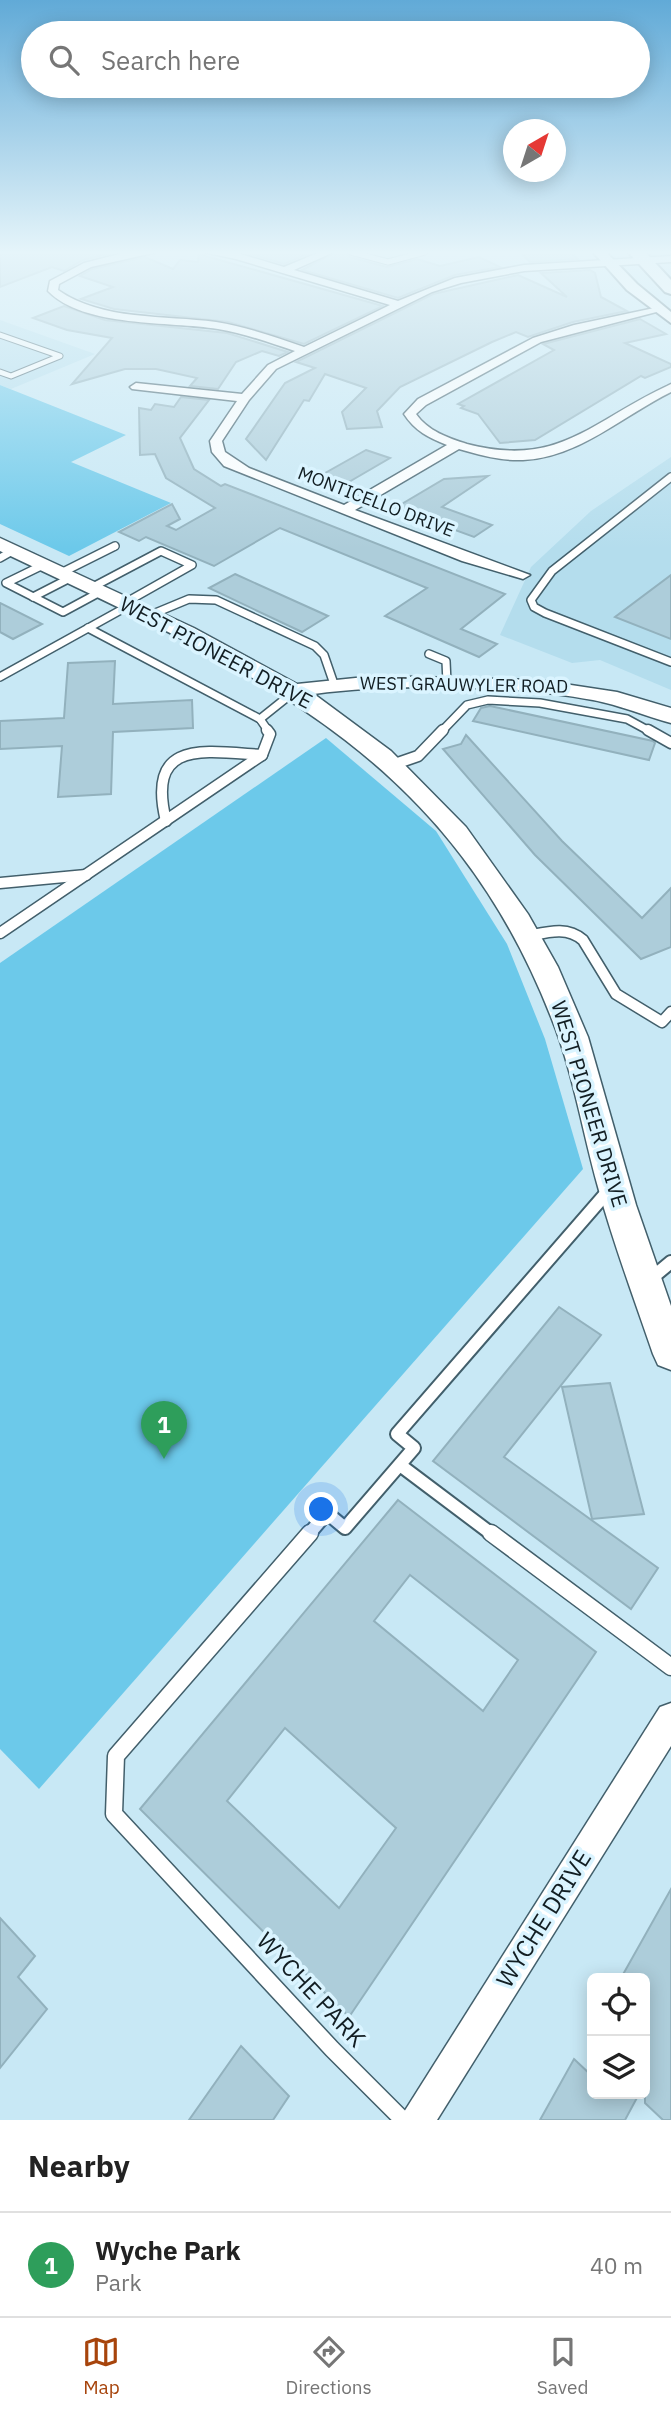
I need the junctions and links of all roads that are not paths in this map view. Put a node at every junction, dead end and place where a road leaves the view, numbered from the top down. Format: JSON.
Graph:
{"nodes":[{"id":1,"x":46,"y":351,"type":"edge"},
{"id":2,"x":301,"y":351,"type":"edge"},
{"id":3,"x":515,"y":351,"type":"edge"},
{"id":4,"x":0,"y":372,"type":"edge"},
{"id":5,"x":135,"y":387,"type":"dead end"},
{"id":6,"x":671,"y":387,"type":"edge"},
{"id":7,"x":245,"y":398,"type":"junction"},
{"id":8,"x":457,"y":445,"type":"junction"},
{"id":9,"x":671,"y":477,"type":"edge"},
{"id":10,"x":345,"y":510,"type":"junction"},
{"id":11,"x":115,"y":545,"type":"dead end"},
{"id":12,"x":5,"y":551,"type":"edge"},
{"id":13,"x":58,"y":572,"type":"junction"},
{"id":14,"x":523,"y":575,"type":"dead end"},
{"id":15,"x":3,"y":582,"type":"edge"},
{"id":16,"x":96,"y":590,"type":"junction"},
{"id":17,"x":33,"y":597,"type":"junction"},
{"id":18,"x":125,"y":605,"type":"junction"},
{"id":19,"x":148,"y":616,"type":"junction"},
{"id":20,"x":88,"y":628,"type":"junction"},
{"id":21,"x":429,"y":654,"type":"dead end"},
{"id":22,"x":671,"y":662,"type":"edge"},
{"id":23,"x":0,"y":677,"type":"edge"},
{"id":24,"x":447,"y":683,"type":"junction"},
{"id":25,"x":334,"y":684,"type":"junction"},
{"id":26,"x":295,"y":691,"type":"junction"},
{"id":27,"x":653,"y":715,"type":"edge"},
{"id":28,"x":260,"y":719,"type":"junction"},
{"id":29,"x":671,"y":743,"type":"edge"},
{"id":30,"x":262,"y":755,"type":"junction"},
{"id":31,"x":392,"y":765,"type":"junction"},
{"id":32,"x":166,"y":821,"type":"junction"},
{"id":33,"x":88,"y":875,"type":"junction"},
{"id":34,"x":0,"y":883,"type":"edge"},
{"id":35,"x":0,"y":933,"type":"edge"},
{"id":36,"x":527,"y":936,"type":"junction"},
{"id":37,"x":671,"y":1012,"type":"edge"},
{"id":38,"x":614,"y":1185,"type":"junction"},
{"id":39,"x":671,"y":1262,"type":"edge"},
{"id":40,"x":646,"y":1282,"type":"junction"},
{"id":41,"x":671,"y":1350,"type":"edge"},
{"id":42,"x":400,"y":1465,"type":"junction"},
{"id":43,"x":671,"y":1667,"type":"edge"},
{"id":44,"x":671,"y":1718,"type":"edge"},
{"id":45,"x":402,"y":2120,"type":"edge"},
{"id":46,"x":417,"y":2120,"type":"edge"}],
"edges":[{"from":1,"to":4,"type":"lane"},
{"from":2,"to":7,"type":"street"},
{"from":3,"to":8,"type":"street"},
{"from":5,"to":7,"type":"street"},
{"from":6,"to":8,"type":"street"},
{"from":7,"to":10,"type":"street","name":"MONTICELLO DRIVE"},
{"from":8,"to":10,"type":"street"},
{"from":9,"to":22,"type":"lane"},
{"from":10,"to":14,"type":"street","name":"MONTICELLO DRIVE"},
{"from":11,"to":13,"type":"lane"},
{"from":12,"to":13,"type":"main road","name":"WEST PIONEER DRIVE"},
{"from":13,"to":15,"type":"lane"},
{"from":13,"to":16,"type":"main road","name":"WEST PIONEER DRIVE"},
{"from":13,"to":17,"type":"lane"},
{"from":15,"to":17,"type":"lane"},
{"from":16,"to":17,"type":"lane"},
{"from":16,"to":18,"type":"main road","name":"WEST PIONEER DRIVE"},
{"from":16,"to":18,"type":"lane"},
{"from":18,"to":19,"type":"main road","name":"WEST PIONEER DRIVE"},
{"from":18,"to":20,"type":"lane"},
{"from":19,"to":25,"type":"lane"},
{"from":19,"to":26,"type":"main road","name":"WEST PIONEER DRIVE"},
{"from":20,"to":23,"type":"lane"},
{"from":20,"to":28,"type":"lane"},
{"from":21,"to":24,"type":"lane"},
{"from":24,"to":25,"type":"main road","name":"WEST GRAUWYLER ROAD"},
{"from":24,"to":27,"type":"main road","name":"WEST GRAUWYLER ROAD"},
{"from":25,"to":26,"type":"main road","name":"WEST GRAUWYLER ROAD"},
{"from":26,"to":28,"type":"lane"},
{"from":26,"to":31,"type":"main road","name":"WEST PIONEER DRIVE"},
{"from":27,"to":29,"type":"lane"},
{"from":27,"to":31,"type":"lane"},
{"from":28,"to":30,"type":"lane"},
{"from":30,"to":32,"type":"lane"},
{"from":30,"to":32,"type":"lane"},
{"from":31,"to":36,"type":"main road","name":"WEST PIONEER DRIVE"},
{"from":32,"to":33,"type":"lane"},
{"from":33,"to":34,"type":"lane"},
{"from":33,"to":35,"type":"lane"},
{"from":36,"to":37,"type":"lane"},
{"from":36,"to":38,"type":"main road","name":"WEST PIONEER DRIVE"},
{"from":38,"to":40,"type":"main road","name":"WEST PIONEER DRIVE"},
{"from":38,"to":42,"type":"lane"},
{"from":39,"to":40,"type":"lane"},
{"from":40,"to":41,"type":"main road","name":"WEST PIONEER DRIVE"},
{"from":42,"to":43,"type":"lane"},
{"from":42,"to":45,"type":"lane","name":"WYCHE PARK"},
{"from":44,"to":46,"type":"street","name":"WYCHE DRIVE"}]}
